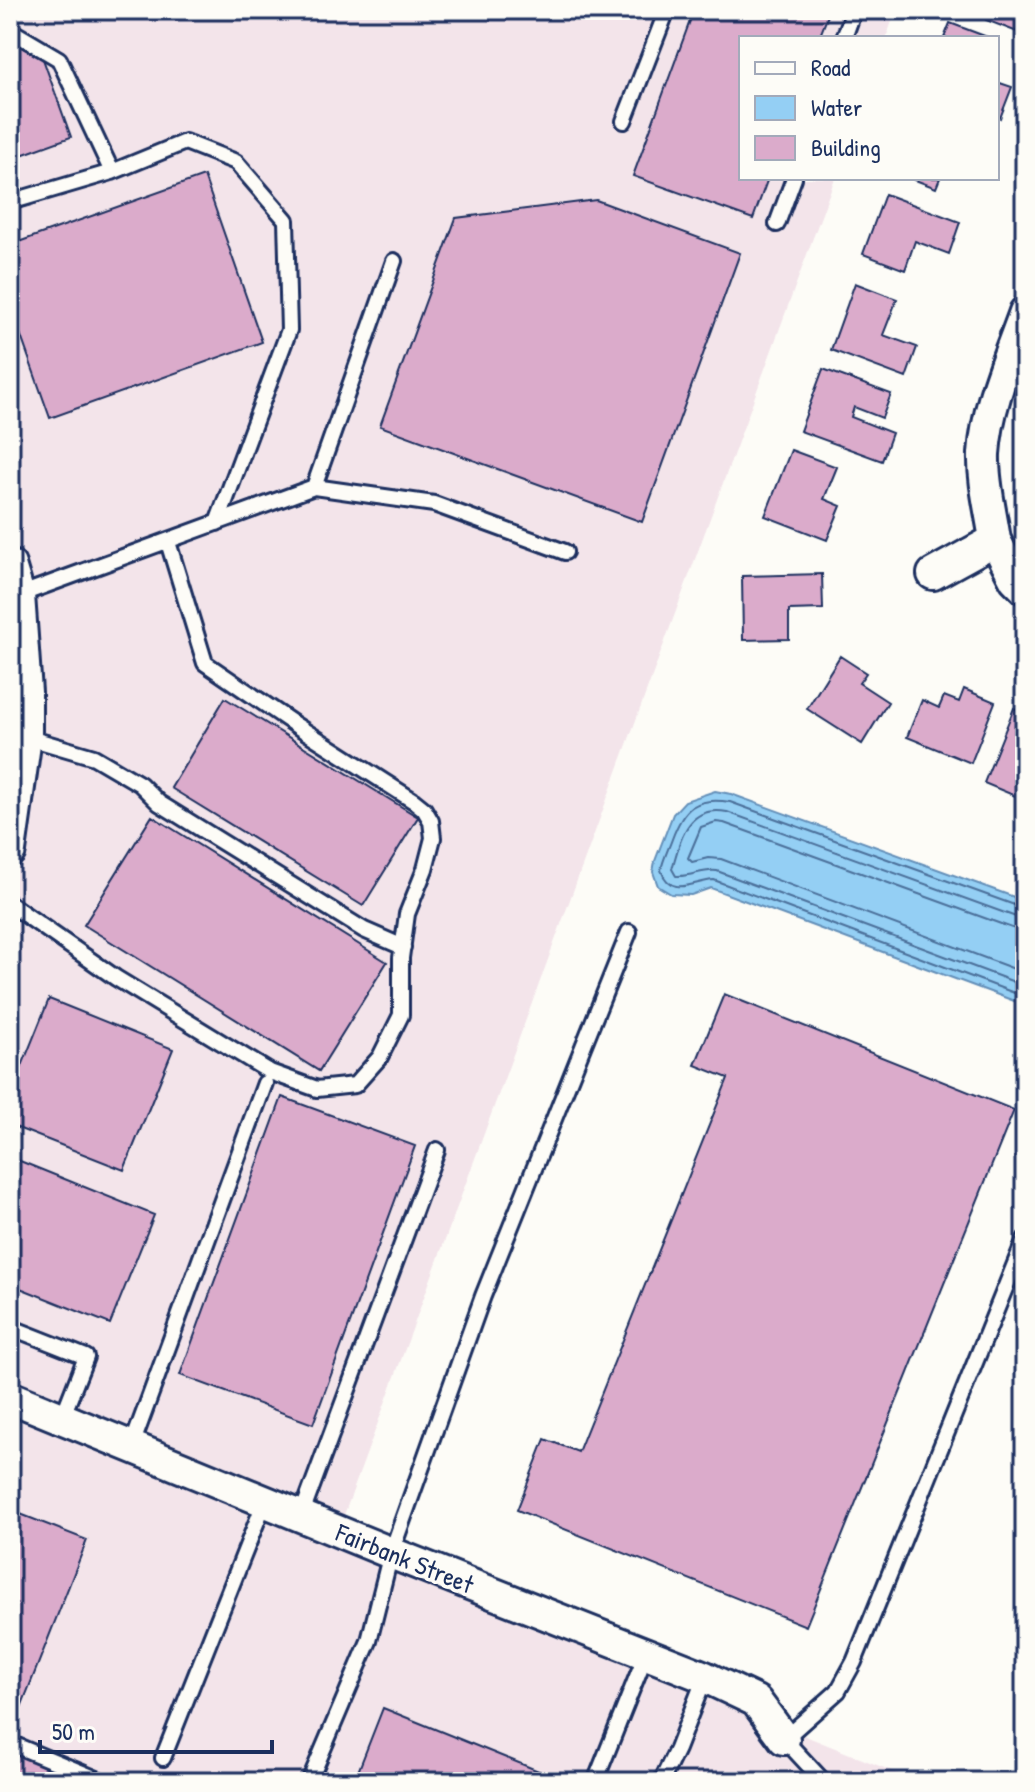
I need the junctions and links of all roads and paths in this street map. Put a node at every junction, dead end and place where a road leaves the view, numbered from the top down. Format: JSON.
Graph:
{"nodes":[{"id":1,"x":667,"y":10,"type":"edge"},
{"id":2,"x":854,"y":10,"type":"edge"},
{"id":3,"x":10,"y":30,"type":"edge"},
{"id":4,"x":845,"y":36,"type":"edge"},
{"id":5,"x":624,"y":121,"type":"dead end"},
{"id":6,"x":112,"y":172,"type":"junction"},
{"id":7,"x":793,"y":180,"type":"edge"},
{"id":8,"x":10,"y":202,"type":"edge"},
{"id":9,"x":777,"y":224,"type":"dead end"},
{"id":10,"x":394,"y":261,"type":"dead end"},
{"id":11,"x":1025,"y":312,"type":"edge"},
{"id":12,"x":314,"y":487,"type":"junction"},
{"id":13,"x":217,"y":523,"type":"junction"},
{"id":14,"x":995,"y":540,"type":"junction"},
{"id":15,"x":168,"y":542,"type":"junction"},
{"id":16,"x":565,"y":552,"type":"dead end"},
{"id":17,"x":10,"y":565,"type":"edge"},
{"id":18,"x":933,"y":574,"type":"dead end"},
{"id":19,"x":1025,"y":589,"type":"edge"},
{"id":20,"x":19,"y":595,"type":"junction"},
{"id":21,"x":26,"y":737,"type":"junction"},
{"id":22,"x":10,"y":851,"type":"edge"},
{"id":23,"x":10,"y":904,"type":"edge"},
{"id":24,"x":629,"y":932,"type":"dead end"},
{"id":25,"x":403,"y":947,"type":"junction"},
{"id":26,"x":265,"y":1083,"type":"dead end"},
{"id":27,"x":437,"y":1150,"type":"dead end"},
{"id":28,"x":1025,"y":1239,"type":"edge"},
{"id":29,"x":10,"y":1327,"type":"edge"},
{"id":30,"x":10,"y":1397,"type":"edge"},
{"id":31,"x":62,"y":1418,"type":"junction"},
{"id":32,"x":132,"y":1445,"type":"junction"},
{"id":33,"x":265,"y":1501,"type":"junction"},
{"id":34,"x":301,"y":1516,"type":"junction"},
{"id":35,"x":391,"y":1553,"type":"junction"},
{"id":36,"x":646,"y":1654,"type":"junction"},
{"id":37,"x":705,"y":1677,"type":"junction"},
{"id":38,"x":784,"y":1739,"type":"junction"},
{"id":39,"x":10,"y":1743,"type":"edge"},
{"id":40,"x":163,"y":1758,"type":"dead end"},
{"id":41,"x":104,"y":1782,"type":"edge"},
{"id":42,"x":309,"y":1782,"type":"edge"},
{"id":43,"x":595,"y":1782,"type":"edge"},
{"id":44,"x":661,"y":1782,"type":"edge"},
{"id":45,"x":824,"y":1782,"type":"edge"}],
"edges":[{"from":1,"to":5,"type":"lane"},
{"from":2,"to":4,"type":"lane"},
{"from":3,"to":6,"type":"lane"},
{"from":6,"to":8,"type":"lane"},
{"from":6,"to":13,"type":"lane"},
{"from":7,"to":9,"type":"lane"},
{"from":10,"to":12,"type":"lane"},
{"from":11,"to":14,"type":"street"},
{"from":12,"to":13,"type":"lane"},
{"from":12,"to":16,"type":"lane"},
{"from":13,"to":15,"type":"lane"},
{"from":14,"to":18,"type":"street"},
{"from":14,"to":19,"type":"street"},
{"from":15,"to":20,"type":"lane"},
{"from":15,"to":25,"type":"lane"},
{"from":17,"to":20,"type":"street"},
{"from":20,"to":21,"type":"street"},
{"from":21,"to":22,"type":"street"},
{"from":21,"to":25,"type":"lane"},
{"from":23,"to":25,"type":"lane"},
{"from":24,"to":35,"type":"lane"},
{"from":26,"to":32,"type":"lane"},
{"from":27,"to":34,"type":"lane"},
{"from":28,"to":38,"type":"lane"},
{"from":29,"to":31,"type":"lane"},
{"from":30,"to":31,"type":"street","name":"Fairbank Street"},
{"from":31,"to":32,"type":"street","name":"Fairbank Street"},
{"from":32,"to":33,"type":"street","name":"Fairbank Street"},
{"from":33,"to":34,"type":"street","name":"Fairbank Street"},
{"from":33,"to":40,"type":"lane"},
{"from":34,"to":35,"type":"street","name":"Fairbank Street"},
{"from":35,"to":36,"type":"street","name":"Fairbank Street"},
{"from":35,"to":42,"type":"lane"},
{"from":36,"to":37,"type":"street","name":"Fairbank Street"},
{"from":36,"to":43,"type":"lane"},
{"from":37,"to":38,"type":"street","name":"Fairbank Street"},
{"from":37,"to":44,"type":"lane"},
{"from":38,"to":45,"type":"lane"},
{"from":39,"to":41,"type":"lane"}]}
